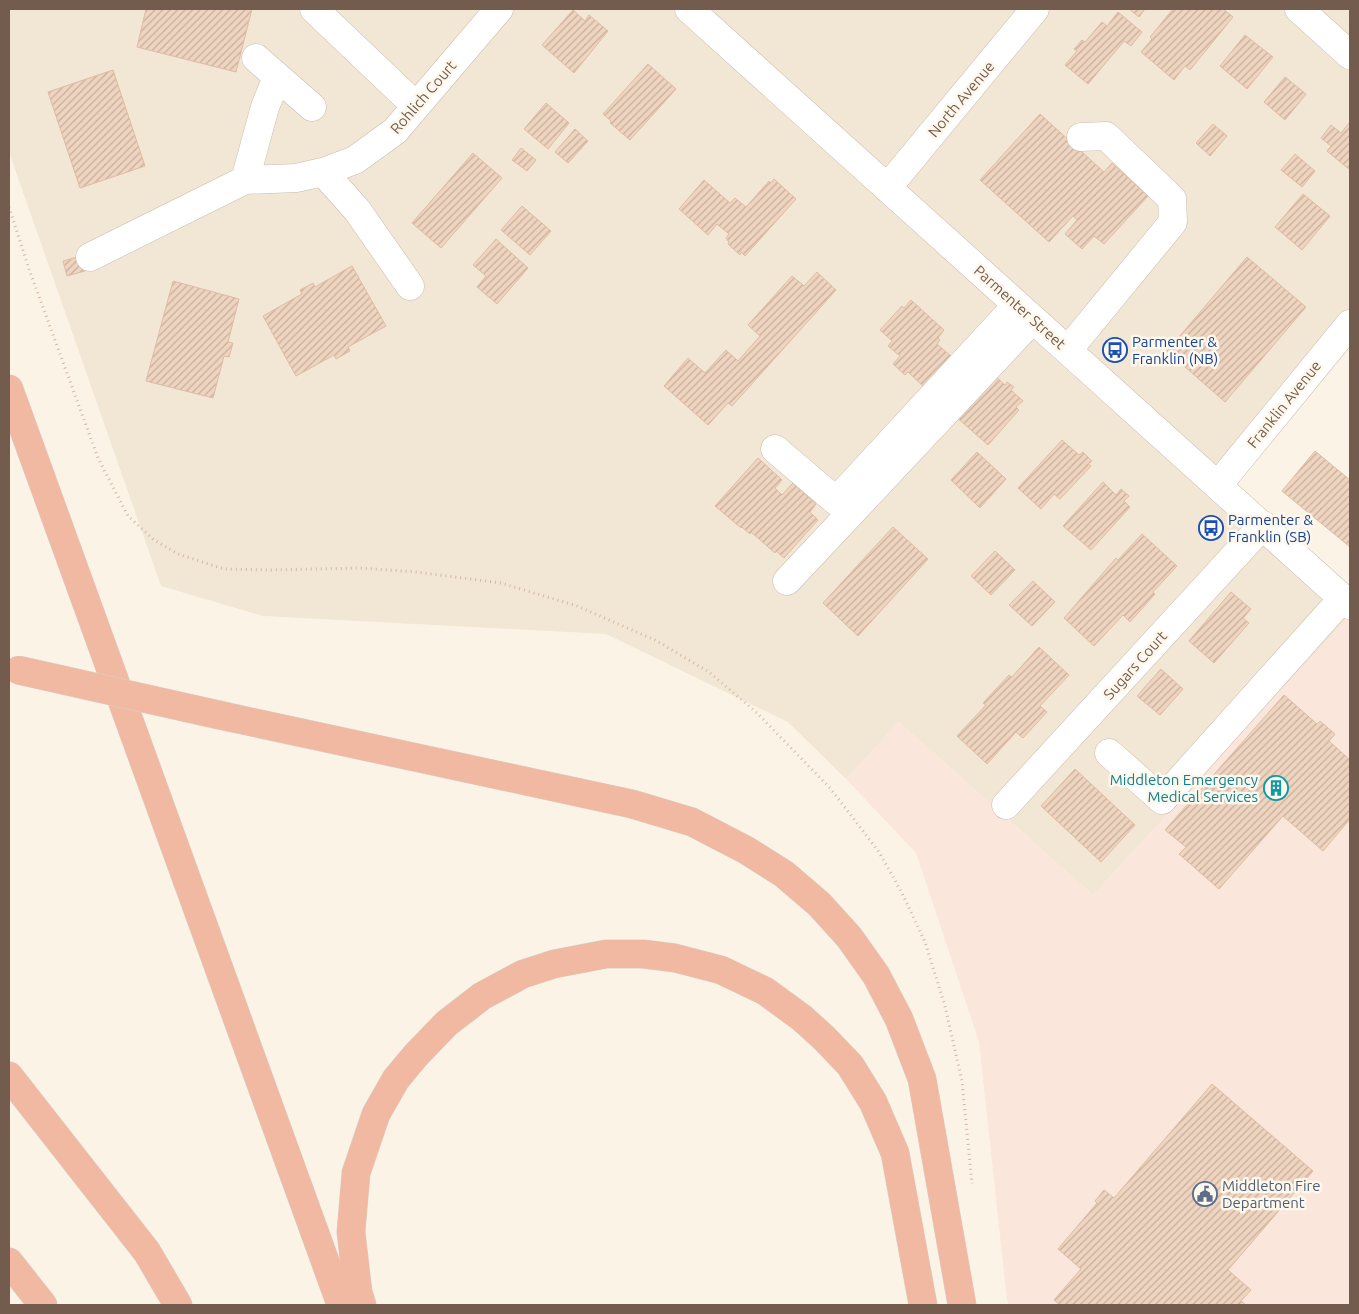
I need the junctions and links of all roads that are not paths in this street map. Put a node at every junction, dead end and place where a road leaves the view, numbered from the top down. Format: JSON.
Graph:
{"nodes":[{"id":1,"x":314,"y":9,"type":"edge"},
{"id":2,"x":499,"y":9,"type":"edge"},
{"id":3,"x":689,"y":9,"type":"edge"},
{"id":4,"x":1035,"y":9,"type":"edge"},
{"id":5,"x":1299,"y":9,"type":"edge"},
{"id":6,"x":1350,"y":56,"type":"edge"},
{"id":7,"x":256,"y":58,"type":"dead end"},
{"id":8,"x":277,"y":77,"type":"junction"},
{"id":9,"x":416,"y":106,"type":"junction"},
{"id":10,"x":312,"y":108,"type":"dead end"},
{"id":11,"x":1081,"y":137,"type":"dead end"},
{"id":12,"x":323,"y":172,"type":"junction"},
{"id":13,"x":245,"y":180,"type":"junction"},
{"id":14,"x":887,"y":188,"type":"junction"},
{"id":15,"x":90,"y":257,"type":"dead end"},
{"id":16,"x":410,"y":286,"type":"dead end"},
{"id":17,"x":1025,"y":312,"type":"junction"},
{"id":18,"x":1350,"y":324,"type":"edge"},
{"id":19,"x":1068,"y":350,"type":"junction"},
{"id":20,"x":9,"y":389,"type":"edge"},
{"id":21,"x":775,"y":449,"type":"dead end"},
{"id":22,"x":1218,"y":485,"type":"junction"},
{"id":23,"x":1263,"y":525,"type":"junction"},
{"id":24,"x":787,"y":581,"type":"dead end"},
{"id":25,"x":1346,"y":602,"type":"edge"},
{"id":26,"x":13,"y":669,"type":"edge"},
{"id":27,"x":1109,"y":752,"type":"dead end"},
{"id":28,"x":1006,"y":805,"type":"dead end"},
{"id":29,"x":9,"y":1076,"type":"edge"},
{"id":30,"x":9,"y":1262,"type":"edge"},
{"id":31,"x":43,"y":1305,"type":"edge"},
{"id":32,"x":178,"y":1305,"type":"edge"},
{"id":33,"x":342,"y":1305,"type":"edge"},
{"id":34,"x":362,"y":1305,"type":"edge"},
{"id":35,"x":923,"y":1305,"type":"edge"},
{"id":36,"x":962,"y":1305,"type":"edge"}],
"edges":[{"from":1,"to":9,"type":"street"},
{"from":2,"to":9,"type":"street","name":"Rohlich Court"},
{"from":3,"to":14,"type":"street","name":"Parmenter Street"},
{"from":4,"to":14,"type":"street","name":"North Avenue"},
{"from":5,"to":6,"type":"street"},
{"from":7,"to":8,"type":"street"},
{"from":8,"to":10,"type":"street"},
{"from":8,"to":13,"type":"street"},
{"from":9,"to":12,"type":"street","name":"Rohlich Court"},
{"from":11,"to":19,"type":"street"},
{"from":12,"to":13,"type":"street","name":"Rohlich Court"},
{"from":12,"to":16,"type":"street"},
{"from":13,"to":15,"type":"street"},
{"from":14,"to":17,"type":"street","name":"Parmenter Street"},
{"from":17,"to":19,"type":"street","name":"Parmenter Street"},
{"from":17,"to":21,"type":"street"},
{"from":17,"to":24,"type":"street"},
{"from":18,"to":22,"type":"street","name":"Franklin Avenue"},
{"from":19,"to":22,"type":"street","name":"Parmenter Street"},
{"from":20,"to":33,"type":"highway"},
{"from":22,"to":23,"type":"street","name":"Parmenter Street"},
{"from":23,"to":25,"type":"street","name":"Parmenter Street"},
{"from":23,"to":28,"type":"street","name":"Sugars Court"},
{"from":25,"to":27,"type":"street"},
{"from":26,"to":36,"type":"highway","bridge":true},
{"from":29,"to":32,"type":"highway"},
{"from":30,"to":31,"type":"highway"},
{"from":34,"to":35,"type":"highway"}]}
